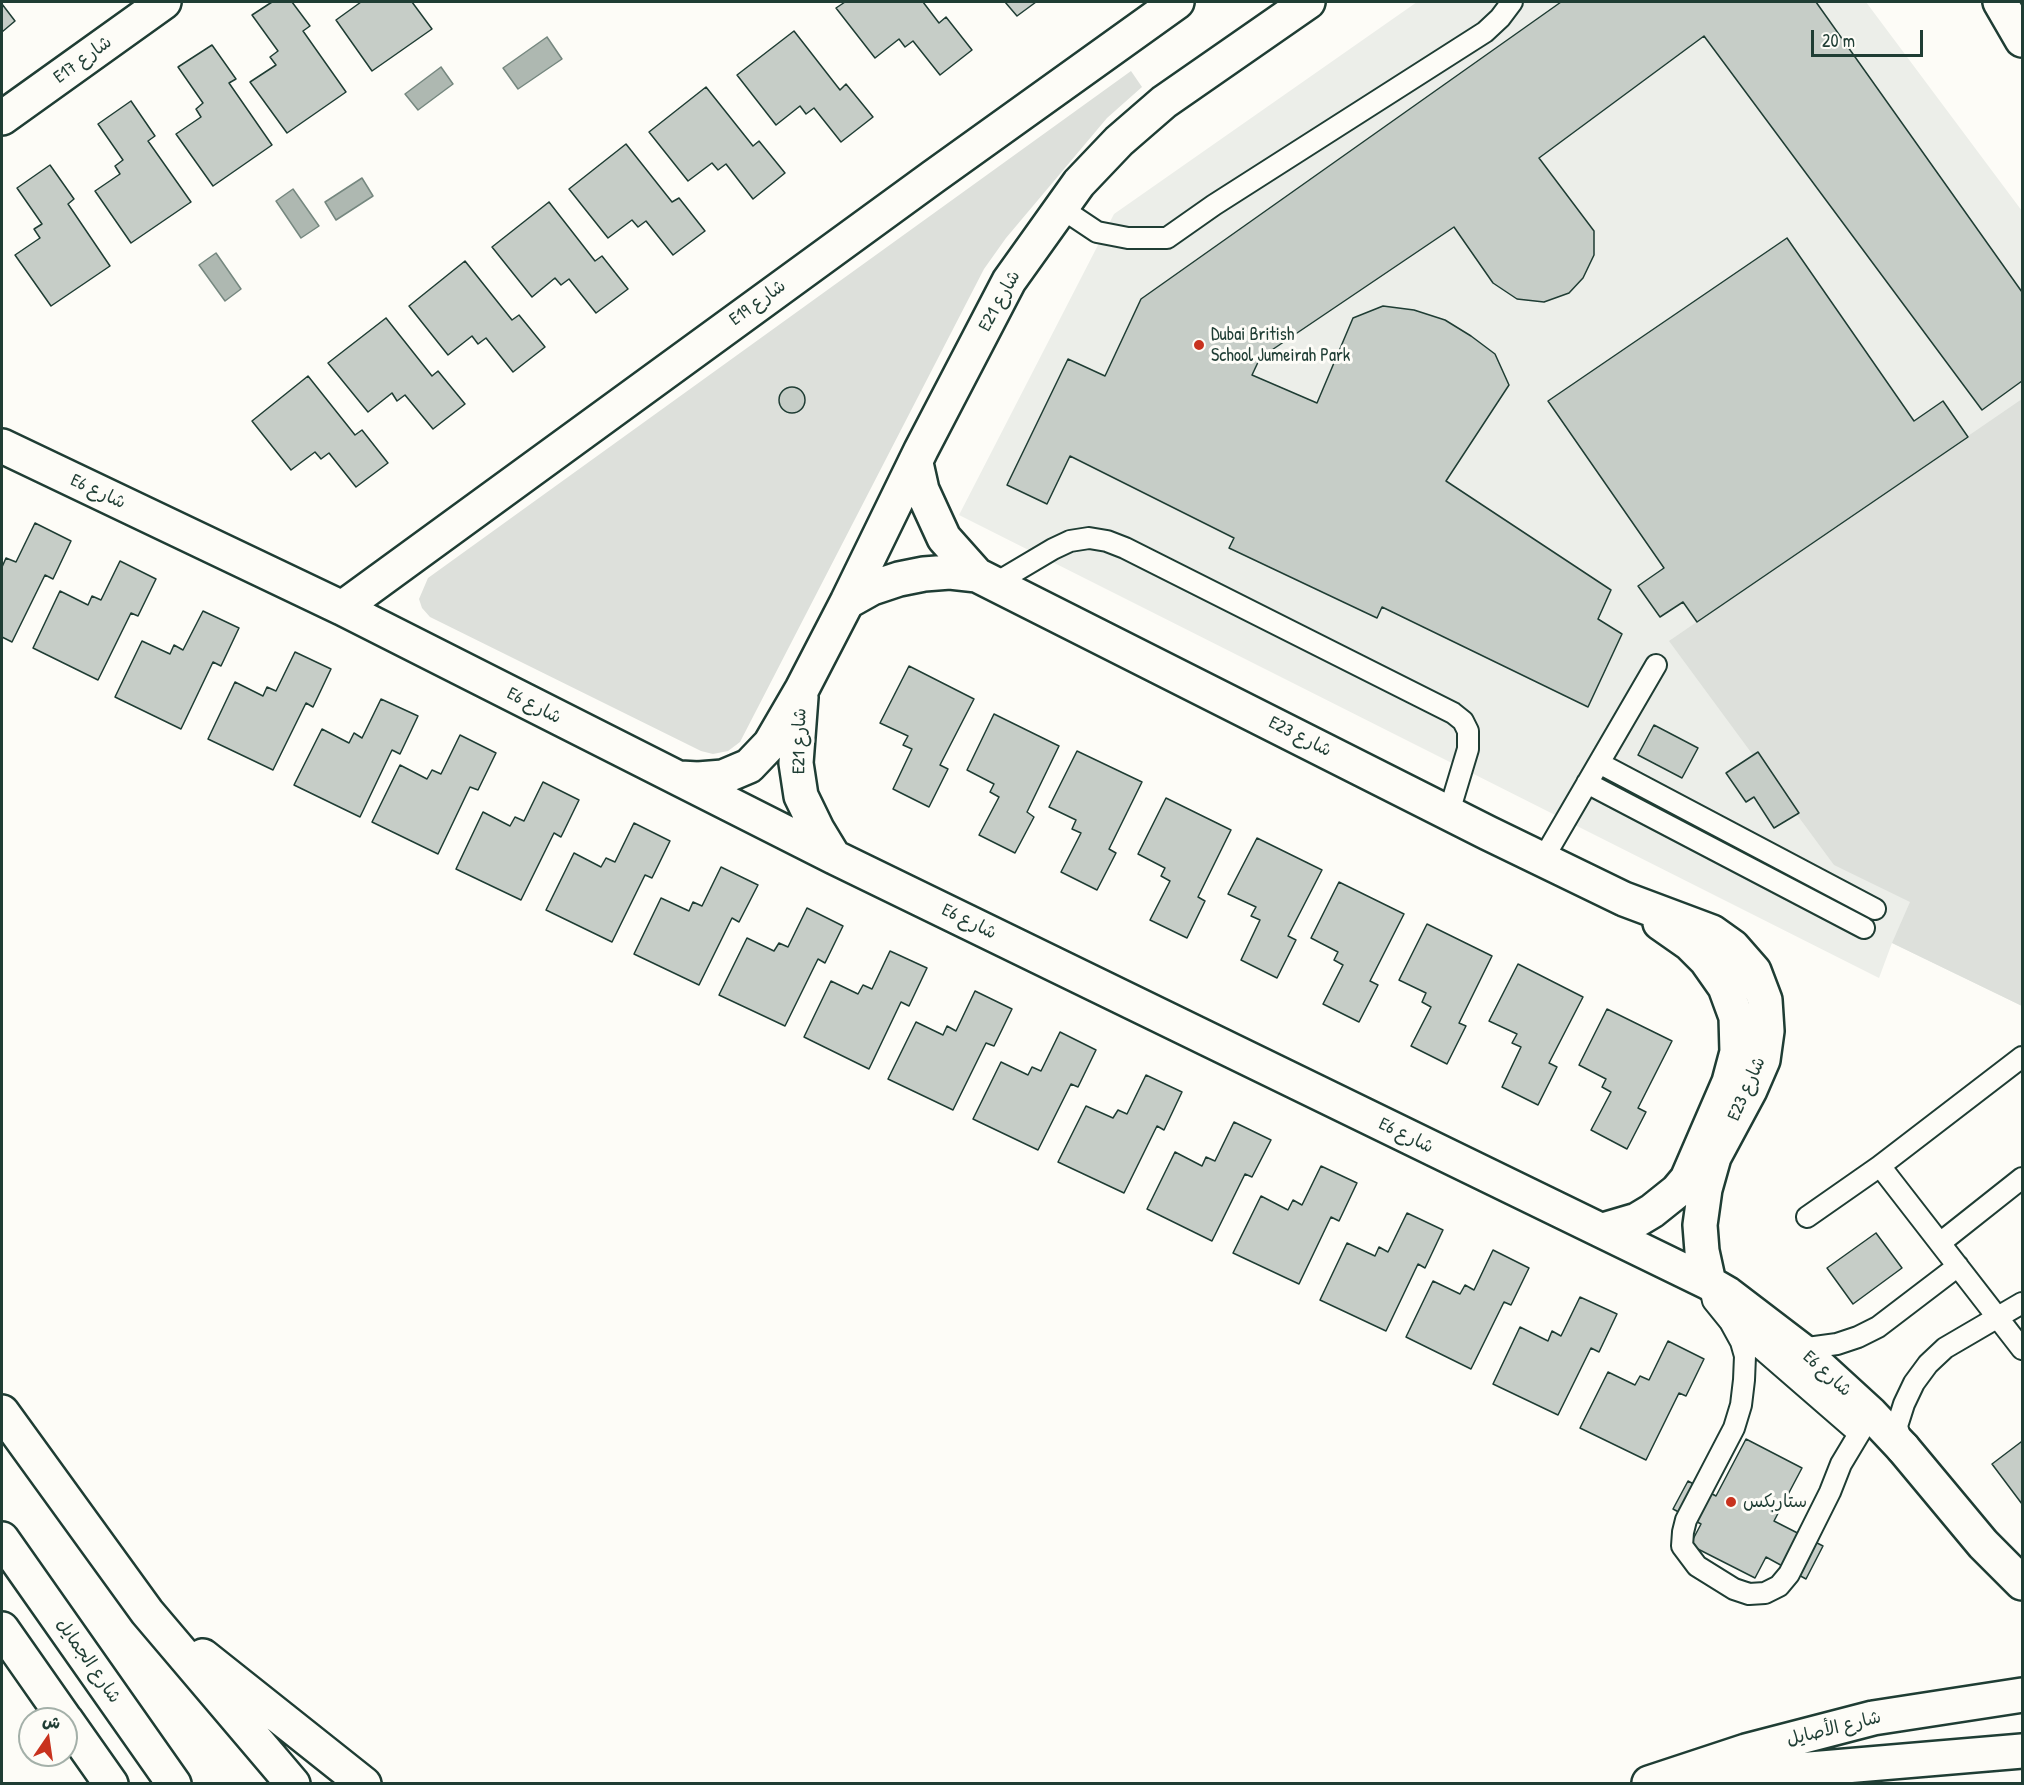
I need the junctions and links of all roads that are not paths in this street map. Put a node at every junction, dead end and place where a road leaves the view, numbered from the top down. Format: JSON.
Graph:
{"nodes":[{"id":1,"x":164,"y":2,"type":"edge"},
{"id":2,"x":1178,"y":2,"type":"edge"},
{"id":3,"x":1308,"y":2,"type":"edge"},
{"id":4,"x":1512,"y":2,"type":"edge"},
{"id":5,"x":2000,"y":2,"type":"edge"},
{"id":6,"x":2022,"y":40,"type":"edge"},
{"id":7,"x":2,"y":118,"type":"edge"},
{"id":8,"x":1061,"y":208,"type":"junction"},
{"id":9,"x":2,"y":446,"type":"edge"},
{"id":10,"x":916,"y":463,"type":"junction"},
{"id":11,"x":985,"y":580,"type":"junction"},
{"id":12,"x":847,"y":602,"type":"junction"},
{"id":13,"x":342,"y":608,"type":"junction"},
{"id":14,"x":1656,"y":665,"type":"dead end"},
{"id":15,"x":802,"y":689,"type":"junction"},
{"id":16,"x":1599,"y":763,"type":"junction"},
{"id":17,"x":674,"y":777,"type":"junction"},
{"id":18,"x":1587,"y":783,"type":"junction"},
{"id":19,"x":1449,"y":812,"type":"junction"},
{"id":20,"x":834,"y":857,"type":"junction"},
{"id":21,"x":1543,"y":859,"type":"junction"},
{"id":22,"x":1623,"y":899,"type":"junction"},
{"id":23,"x":1875,"y":909,"type":"dead end"},
{"id":24,"x":1864,"y":928,"type":"dead end"},
{"id":25,"x":2022,"y":1057,"type":"edge"},
{"id":26,"x":1880,"y":1166,"type":"junction"},
{"id":27,"x":2022,"y":1178,"type":"edge"},
{"id":28,"x":1687,"y":1179,"type":"junction"},
{"id":29,"x":1700,"y":1215,"type":"junction"},
{"id":30,"x":1807,"y":1217,"type":"dead end"},
{"id":31,"x":1603,"y":1230,"type":"junction"},
{"id":32,"x":1940,"y":1243,"type":"junction"},
{"id":33,"x":1667,"y":1263,"type":"junction"},
{"id":34,"x":1958,"y":1266,"type":"junction"},
{"id":35,"x":1709,"y":1283,"type":"junction"},
{"id":36,"x":2022,"y":1303,"type":"edge"},
{"id":37,"x":1998,"y":1318,"type":"junction"},
{"id":38,"x":1730,"y":1322,"type":"junction"},
{"id":39,"x":1800,"y":1349,"type":"junction"},
{"id":40,"x":2022,"y":1349,"type":"edge"},
{"id":41,"x":2,"y":1412,"type":"edge"},
{"id":42,"x":1864,"y":1424,"type":"junction"},
{"id":43,"x":1903,"y":1448,"type":"junction"},
{"id":44,"x":2,"y":1539,"type":"edge"},
{"id":45,"x":2022,"y":1583,"type":"edge"},
{"id":46,"x":147,"y":1612,"type":"junction"},
{"id":47,"x":2,"y":1629,"type":"edge"},
{"id":48,"x":2022,"y":1695,"type":"edge"},
{"id":49,"x":57,"y":1707,"type":"edge"},
{"id":50,"x":78,"y":1736,"type":"edge"},
{"id":51,"x":2022,"y":1751,"type":"edge"},
{"id":52,"x":1647,"y":1783,"type":"edge"},
{"id":53,"x":111,"y":1784,"type":"edge"},
{"id":54,"x":174,"y":1784,"type":"edge"},
{"id":55,"x":293,"y":1784,"type":"edge"},
{"id":56,"x":364,"y":1784,"type":"edge"}],
"edges":[{"from":1,"to":7,"type":"street","name":"E17 شارع"},
{"from":2,"to":13,"type":"street","name":"E19 شارع"},
{"from":3,"to":8,"type":"street","name":"E21 شارع"},
{"from":4,"to":8,"type":"lane"},
{"from":5,"to":6,"type":"street"},
{"from":8,"to":10,"type":"street","name":"E21 شارع"},
{"from":9,"to":13,"type":"street","name":"E6 شارع"},
{"from":10,"to":11,"type":"street","name":"E23 شارع"},
{"from":10,"to":12,"type":"street","name":"E21 شارع"},
{"from":11,"to":12,"type":"street","name":"E23 شارع"},
{"from":11,"to":19,"type":"street","name":"E23 شارع"},
{"from":11,"to":19,"type":"lane"},
{"from":12,"to":15,"type":"street","name":"E21 شارع"},
{"from":13,"to":17,"type":"street","name":"E6 شارع"},
{"from":14,"to":16,"type":"lane"},
{"from":15,"to":17,"type":"street","name":"E21 شارع"},
{"from":15,"to":20,"type":"street","name":"E21 شارع"},
{"from":16,"to":18,"type":"lane"},
{"from":16,"to":23,"type":"lane"},
{"from":17,"to":20,"type":"street","name":"E6 شارع"},
{"from":18,"to":21,"type":"lane"},
{"from":18,"to":24,"type":"lane"},
{"from":19,"to":21,"type":"street","name":"E23 شارع"},
{"from":20,"to":31,"type":"street","name":"E6 شارع"},
{"from":21,"to":22,"type":"street","name":"E23 شارع"},
{"from":22,"to":28,"type":"street","name":"E23 شارع"},
{"from":22,"to":29,"type":"street","name":"E23 شارع"},
{"from":25,"to":26,"type":"lane"},
{"from":26,"to":30,"type":"lane"},
{"from":26,"to":32,"type":"lane"},
{"from":27,"to":32,"type":"lane"},
{"from":28,"to":31,"type":"street","name":"E23 شارع"},
{"from":28,"to":33,"type":"street"},
{"from":29,"to":33,"type":"street"},
{"from":29,"to":35,"type":"street","name":"E23 شارع"},
{"from":31,"to":33,"type":"street","name":"E6 شارع"},
{"from":32,"to":34,"type":"lane"},
{"from":33,"to":35,"type":"street","name":"E6 شارع"},
{"from":34,"to":37,"type":"lane"},
{"from":34,"to":39,"type":"lane"},
{"from":35,"to":38,"type":"lane"},
{"from":35,"to":39,"type":"street","name":"E6 شارع"},
{"from":36,"to":37,"type":"lane"},
{"from":37,"to":40,"type":"lane"},
{"from":37,"to":43,"type":"lane"},
{"from":38,"to":42,"type":"lane"},
{"from":38,"to":42,"type":"lane"},
{"from":39,"to":42,"type":"street","name":"E6 شارع"},
{"from":41,"to":46,"type":"street"},
{"from":42,"to":43,"type":"street","name":"E6 شارع"},
{"from":43,"to":45,"type":"street","name":"E6 شارع"},
{"from":44,"to":54,"type":"street","name":"شارع الجمايل"},
{"from":46,"to":55,"type":"street"},
{"from":46,"to":56,"type":"street"},
{"from":47,"to":49,"type":"street"},
{"from":48,"to":52,"type":"street","name":"شارع الأصايل"},
{"from":50,"to":53,"type":"street"},
{"from":51,"to":52,"type":"street","name":"شارع الأصايل"}]}
